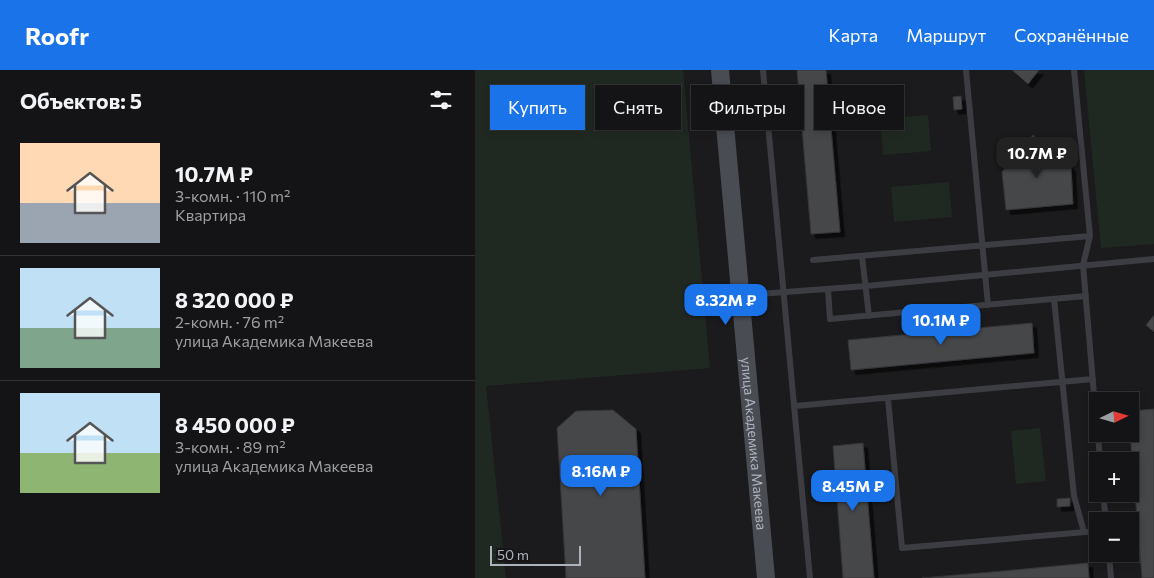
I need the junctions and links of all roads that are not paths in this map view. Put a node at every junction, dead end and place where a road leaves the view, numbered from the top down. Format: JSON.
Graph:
{"nodes":[{"id":1,"x":720,"y":70,"type":"edge"},
{"id":2,"x":763,"y":70,"type":"edge"},
{"id":3,"x":966,"y":70,"type":"edge"},
{"id":4,"x":1075,"y":70,"type":"edge"},
{"id":5,"x":1090,"y":236,"type":"junction"},
{"id":6,"x":982,"y":245,"type":"junction"},
{"id":7,"x":862,"y":256,"type":"junction"},
{"id":8,"x":1154,"y":259,"type":"edge"},
{"id":9,"x":813,"y":260,"type":"dead end"},
{"id":10,"x":1083,"y":265,"type":"junction"},
{"id":11,"x":985,"y":275,"type":"junction"},
{"id":12,"x":866,"y":286,"type":"junction"},
{"id":13,"x":828,"y":289,"type":"junction"},
{"id":14,"x":783,"y":292,"type":"junction"},
{"id":15,"x":740,"y":296,"type":"junction"},
{"id":16,"x":1086,"y":296,"type":"junction"},
{"id":17,"x":1054,"y":299,"type":"junction"},
{"id":18,"x":987,"y":305,"type":"junction"},
{"id":19,"x":869,"y":316,"type":"junction"},
{"id":20,"x":1093,"y":380,"type":"junction"},
{"id":21,"x":1063,"y":382,"type":"junction"},
{"id":22,"x":1094,"y":392,"type":"edge"},
{"id":23,"x":888,"y":399,"type":"junction"},
{"id":24,"x":795,"y":406,"type":"junction"},
{"id":25,"x":1084,"y":532,"type":"junction"},
{"id":26,"x":1089,"y":532,"type":"edge"},
{"id":27,"x":1110,"y":562,"type":"edge"},
{"id":28,"x":766,"y":578,"type":"edge"},
{"id":29,"x":810,"y":578,"type":"edge"},
{"id":30,"x":1111,"y":578,"type":"edge"}],
"edges":[{"from":1,"to":15,"type":"street","name":"улица Академика Макеева"},
{"from":2,"to":14,"type":"lane"},
{"from":3,"to":6,"type":"lane"},
{"from":4,"to":5,"type":"lane"},
{"from":5,"to":6,"type":"lane"},
{"from":5,"to":10,"type":"lane"},
{"from":6,"to":7,"type":"lane"},
{"from":6,"to":11,"type":"lane"},
{"from":7,"to":9,"type":"lane"},
{"from":7,"to":12,"type":"lane"},
{"from":8,"to":10,"type":"lane"},
{"from":10,"to":11,"type":"lane"},
{"from":10,"to":16,"type":"lane"},
{"from":11,"to":12,"type":"lane"},
{"from":11,"to":18,"type":"lane"},
{"from":12,"to":13,"type":"lane"},
{"from":12,"to":19,"type":"lane"},
{"from":13,"to":14,"type":"lane"},
{"from":13,"to":19,"type":"lane"},
{"from":14,"to":15,"type":"lane"},
{"from":14,"to":24,"type":"lane"},
{"from":15,"to":28,"type":"street","name":"улица Академика Макеева"},
{"from":16,"to":17,"type":"lane"},
{"from":16,"to":20,"type":"lane"},
{"from":17,"to":18,"type":"lane"},
{"from":17,"to":21,"type":"lane"},
{"from":18,"to":19,"type":"lane"},
{"from":20,"to":21,"type":"lane"},
{"from":20,"to":22,"type":"lane"},
{"from":21,"to":23,"type":"lane"},
{"from":21,"to":25,"type":"lane"},
{"from":23,"to":24,"type":"lane"},
{"from":23,"to":25,"type":"lane"},
{"from":24,"to":29,"type":"lane"},
{"from":25,"to":26,"type":"lane"},
{"from":27,"to":30,"type":"lane"}]}
